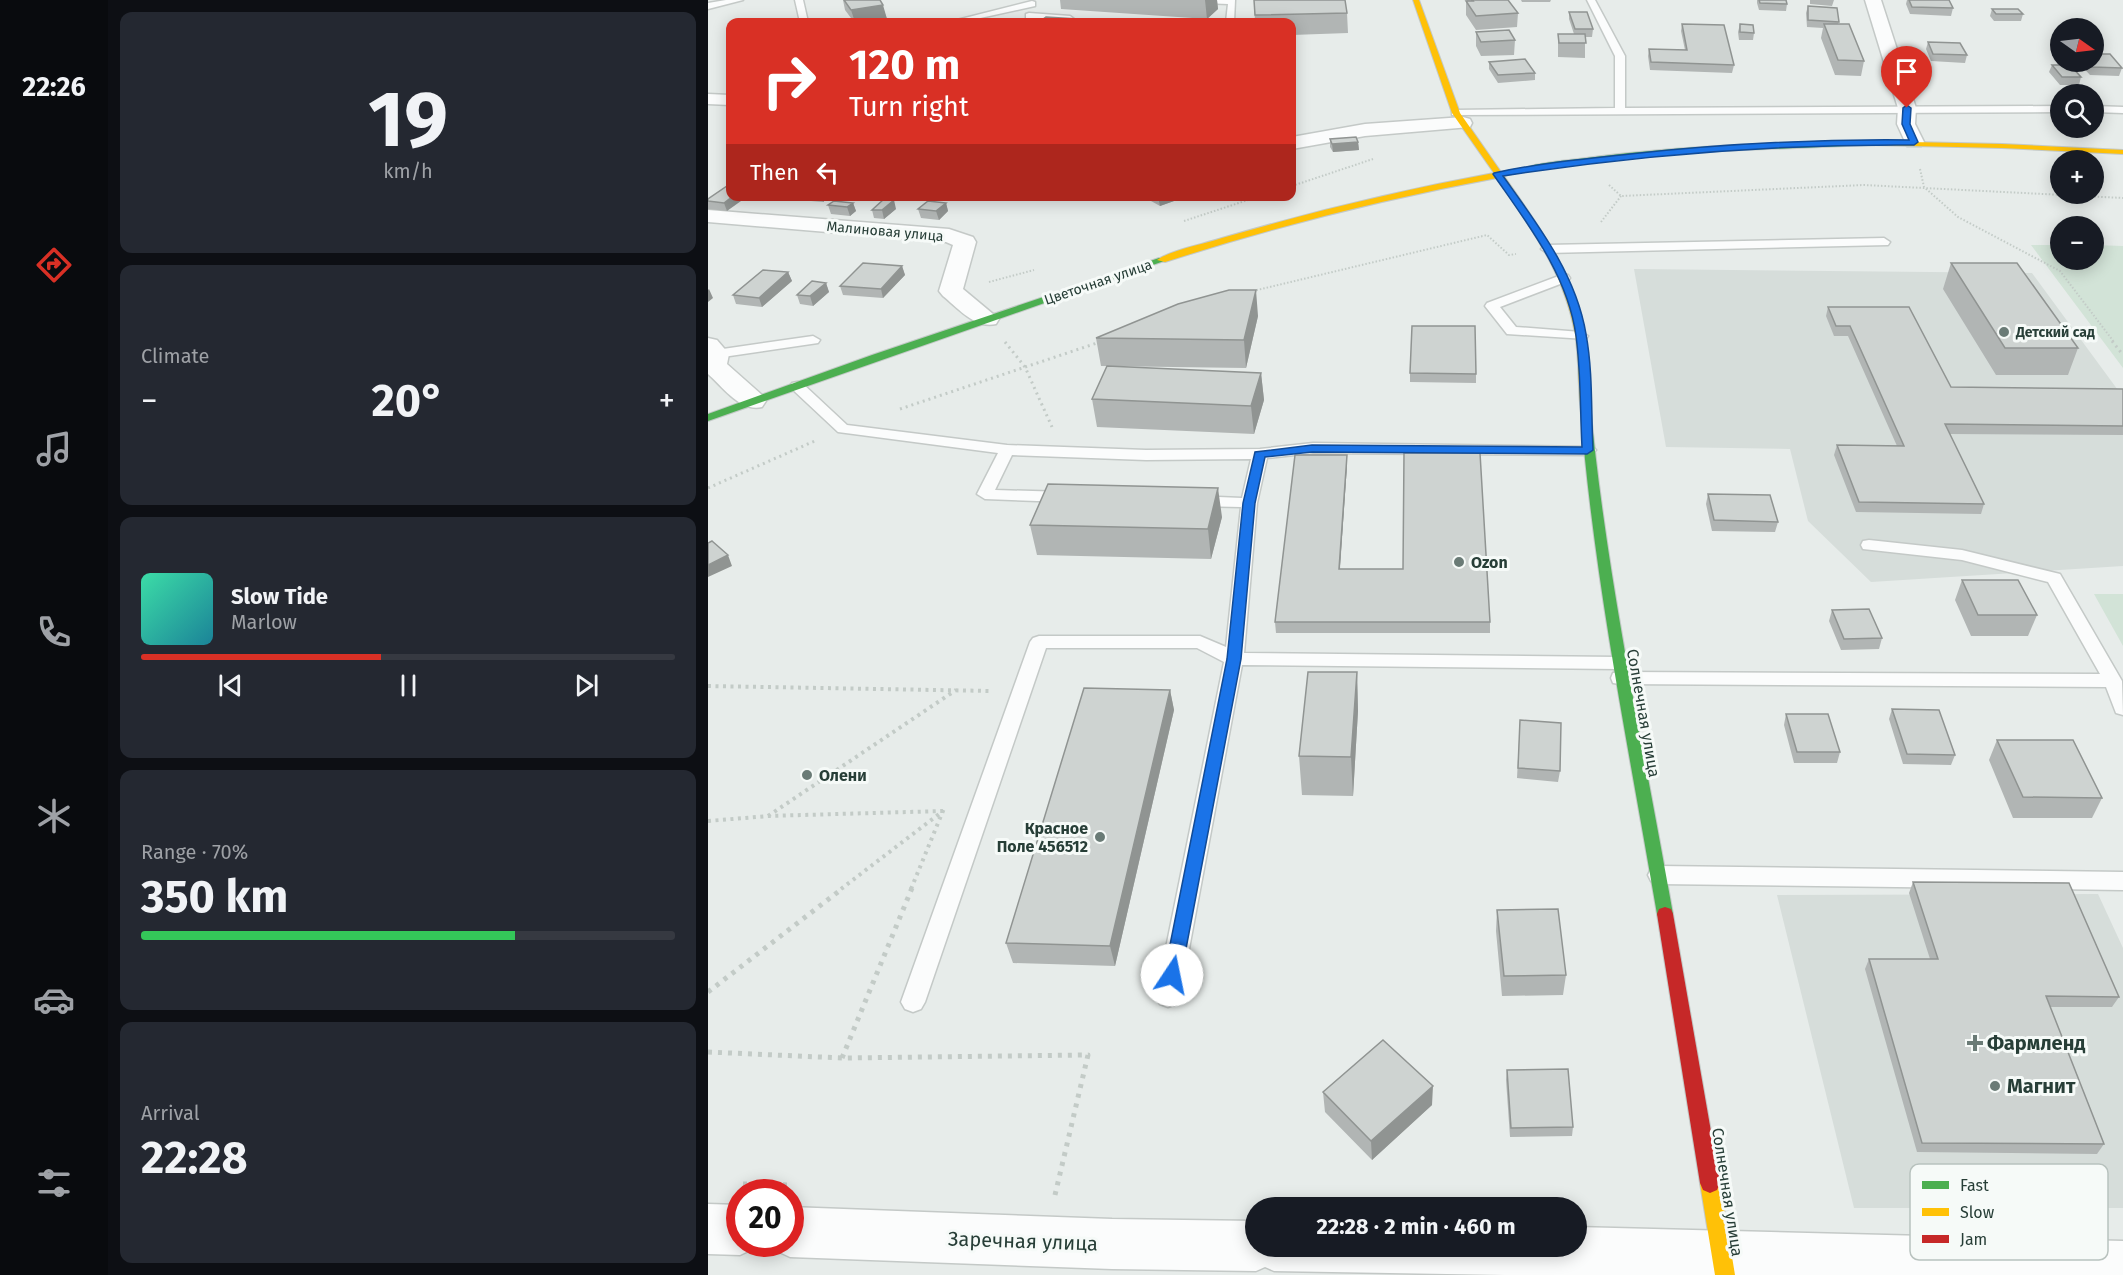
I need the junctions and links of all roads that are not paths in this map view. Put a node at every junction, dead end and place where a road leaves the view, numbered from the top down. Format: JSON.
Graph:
{"nodes":[{"id":1,"x":739,"y":0,"type":"edge"},
{"id":2,"x":799,"y":0,"type":"edge"},
{"id":3,"x":1203,"y":0,"type":"edge"},
{"id":4,"x":1416,"y":0,"type":"edge"},
{"id":5,"x":1591,"y":0,"type":"edge"},
{"id":6,"x":1873,"y":0,"type":"edge"},
{"id":7,"x":708,"y":6,"type":"edge"},
{"id":8,"x":803,"y":18,"type":"edge"},
{"id":9,"x":970,"y":18,"type":"edge"},
{"id":10,"x":1029,"y":18,"type":"edge"},
{"id":11,"x":1230,"y":18,"type":"edge"},
{"id":12,"x":708,"y":99,"type":"edge"},
{"id":13,"x":726,"y":100,"type":"edge"},
{"id":14,"x":1907,"y":108,"type":"junction"},
{"id":15,"x":2050,"y":109,"type":"edge"},
{"id":16,"x":2104,"y":109,"type":"edge"},
{"id":17,"x":2123,"y":110,"type":"edge"},
{"id":18,"x":1620,"y":111,"type":"junction"},
{"id":19,"x":1460,"y":118,"type":"junction"},
{"id":20,"x":1296,"y":142,"type":"edge"},
{"id":21,"x":1914,"y":142,"type":"junction"},
{"id":22,"x":2123,"y":152,"type":"edge"},
{"id":23,"x":1497,"y":174,"type":"junction"},
{"id":24,"x":708,"y":216,"type":"edge"},
{"id":25,"x":1884,"y":242,"type":"dead end"},
{"id":26,"x":1547,"y":249,"type":"junction"},
{"id":27,"x":1564,"y":278,"type":"junction"},
{"id":28,"x":987,"y":319,"type":"junction"},
{"id":29,"x":1581,"y":336,"type":"junction"},
{"id":30,"x":813,"y":340,"type":"dead end"},
{"id":31,"x":712,"y":349,"type":"edge"},
{"id":32,"x":797,"y":386,"type":"junction"},
{"id":33,"x":753,"y":401,"type":"junction"},
{"id":34,"x":708,"y":418,"type":"edge"},
{"id":35,"x":1007,"y":450,"type":"junction"},
{"id":36,"x":1587,"y":450,"type":"junction"},
{"id":37,"x":1260,"y":454,"type":"junction"},
{"id":38,"x":1077,"y":497,"type":"edge"},
{"id":39,"x":1180,"y":501,"type":"edge"},
{"id":40,"x":1249,"y":503,"type":"junction"},
{"id":41,"x":1869,"y":545,"type":"dead end"},
{"id":42,"x":1234,"y":659,"type":"junction"},
{"id":43,"x":1619,"y":670,"type":"junction"},
{"id":44,"x":2113,"y":681,"type":"junction"},
{"id":45,"x":2123,"y":708,"type":"edge"},
{"id":46,"x":1659,"y":875,"type":"junction"},
{"id":47,"x":2123,"y":881,"type":"edge"},
{"id":48,"x":1168,"y":997,"type":"dead end"},
{"id":49,"x":913,"y":1002,"type":"dead end"},
{"id":50,"x":708,"y":1229,"type":"edge"},
{"id":51,"x":726,"y":1230,"type":"edge"},
{"id":52,"x":804,"y":1233,"type":"edge"},
{"id":53,"x":1245,"y":1246,"type":"edge"},
{"id":54,"x":1549,"y":1257,"type":"edge"},
{"id":55,"x":1724,"y":1264,"type":"edge"},
{"id":56,"x":2123,"y":1266,"type":"edge"}],
"edges":[{"from":1,"to":7,"type":"lane"},
{"from":2,"to":8,"type":"lane"},
{"from":3,"to":11,"type":"lane"},
{"from":4,"to":19,"type":"street","name":"Солнечная улица"},
{"from":5,"to":18,"type":"lane"},
{"from":6,"to":14,"type":"street"},
{"from":9,"to":10,"type":"lane"},
{"from":12,"to":13,"type":"street"},
{"from":14,"to":15,"type":"lane"},
{"from":14,"to":18,"type":"lane"},
{"from":14,"to":21,"type":"street"},
{"from":16,"to":17,"type":"lane"},
{"from":18,"to":19,"type":"lane"},
{"from":19,"to":20,"type":"street"},
{"from":19,"to":23,"type":"street","name":"Солнечная улица"},
{"from":21,"to":22,"type":"street","name":"Цветочная улица"},
{"from":21,"to":23,"type":"street","name":"Цветочная улица"},
{"from":23,"to":26,"type":"street","name":"Солнечная улица"},
{"from":23,"to":28,"type":"street","name":"Цветочная улица"},
{"from":24,"to":28,"type":"street","name":"Малиновая улица"},
{"from":25,"to":26,"type":"lane"},
{"from":26,"to":27,"type":"street","name":"Солнечная улица"},
{"from":27,"to":29,"type":"street","name":"Солнечная улица"},
{"from":27,"to":29,"type":"lane"},
{"from":28,"to":32,"type":"street","name":"Цветочная улица"},
{"from":29,"to":36,"type":"street","name":"Солнечная улица"},
{"from":30,"to":31,"type":"lane"},
{"from":31,"to":33,"type":"street"},
{"from":32,"to":33,"type":"street","name":"Цветочная улица"},
{"from":32,"to":35,"type":"lane"},
{"from":33,"to":34,"type":"street","name":"Цветочная улица"},
{"from":35,"to":37,"type":"lane"},
{"from":35,"to":38,"type":"lane"},
{"from":36,"to":37,"type":"lane"},
{"from":36,"to":43,"type":"street","name":"Солнечная улица"},
{"from":37,"to":40,"type":"lane"},
{"from":39,"to":40,"type":"lane"},
{"from":40,"to":42,"type":"lane"},
{"from":41,"to":44,"type":"lane"},
{"from":42,"to":43,"type":"lane"},
{"from":42,"to":48,"type":"lane"},
{"from":42,"to":49,"type":"lane"},
{"from":43,"to":44,"type":"lane"},
{"from":43,"to":46,"type":"street","name":"Солнечная улица"},
{"from":44,"to":45,"type":"lane"},
{"from":46,"to":47,"type":"lane"},
{"from":46,"to":55,"type":"street","name":"Солнечная улица"},
{"from":50,"to":51,"type":"street"},
{"from":52,"to":53,"type":"street","name":"Заречная улица"},
{"from":54,"to":55,"type":"street"},
{"from":55,"to":56,"type":"street"}]}
